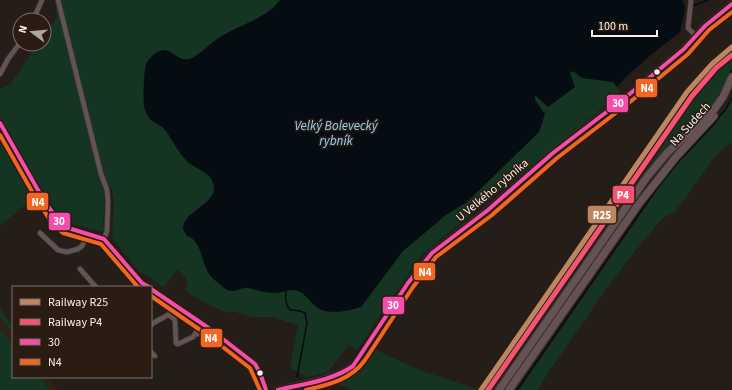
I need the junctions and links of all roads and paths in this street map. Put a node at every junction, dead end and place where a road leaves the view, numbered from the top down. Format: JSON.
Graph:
{"nodes":[{"id":1,"x":42,"y":0,"type":"edge"},
{"id":2,"x":58,"y":0,"type":"edge"},
{"id":3,"x":691,"y":2,"type":"edge"},
{"id":4,"x":732,"y":4,"type":"edge"},
{"id":5,"x":37,"y":12,"type":"edge"},
{"id":6,"x":695,"y":35,"type":"junction"},
{"id":7,"x":13,"y":52,"type":"edge"},
{"id":8,"x":0,"y":74,"type":"edge"},
{"id":9,"x":732,"y":77,"type":"edge"},
{"id":10,"x":732,"y":87,"type":"edge"},
{"id":11,"x":0,"y":123,"type":"edge"},
{"id":12,"x":40,"y":233,"type":"dead end"},
{"id":13,"x":88,"y":234,"type":"junction"},
{"id":14,"x":104,"y":239,"type":"junction"},
{"id":15,"x":80,"y":269,"type":"dead end"},
{"id":16,"x":95,"y":286,"type":"edge"},
{"id":17,"x":147,"y":286,"type":"edge"},
{"id":18,"x":152,"y":289,"type":"edge"},
{"id":19,"x":178,"y":307,"type":"junction"},
{"id":20,"x":169,"y":314,"type":"junction"},
{"id":21,"x":201,"y":322,"type":"junction"},
{"id":22,"x":152,"y":324,"type":"edge"},
{"id":23,"x":194,"y":334,"type":"junction"},
{"id":24,"x":218,"y":334,"type":"junction"},
{"id":25,"x":152,"y":353,"type":"edge"},
{"id":26,"x":155,"y":356,"type":"dead end"},
{"id":27,"x":266,"y":390,"type":"edge"},
{"id":28,"x":278,"y":390,"type":"edge"},
{"id":29,"x":499,"y":390,"type":"edge"},
{"id":30,"x":509,"y":390,"type":"edge"}],
"edges":[{"from":1,"to":5,"type":"street"},
{"from":2,"to":14,"type":"street"},
{"from":3,"to":6,"type":"street"},
{"from":4,"to":6,"type":"street","name":"U Velkého rybníka"},
{"from":6,"to":28,"type":"street","name":"U Velkého rybníka"},
{"from":7,"to":8,"type":"street"},
{"from":9,"to":29,"type":"main road","name":"Na Sudech"},
{"from":10,"to":30,"type":"main road","name":"Na Sudech"},
{"from":11,"to":13,"type":"street"},
{"from":12,"to":13,"type":"street"},
{"from":13,"to":14,"type":"street"},
{"from":14,"to":17,"type":"street"},
{"from":15,"to":16,"type":"street"},
{"from":18,"to":19,"type":"street"},
{"from":19,"to":20,"type":"street"},
{"from":19,"to":21,"type":"street"},
{"from":20,"to":22,"type":"street"},
{"from":20,"to":23,"type":"street"},
{"from":21,"to":23,"type":"street"},
{"from":21,"to":24,"type":"street"},
{"from":23,"to":24,"type":"street"},
{"from":24,"to":27,"type":"street"},
{"from":25,"to":26,"type":"street"}]}
